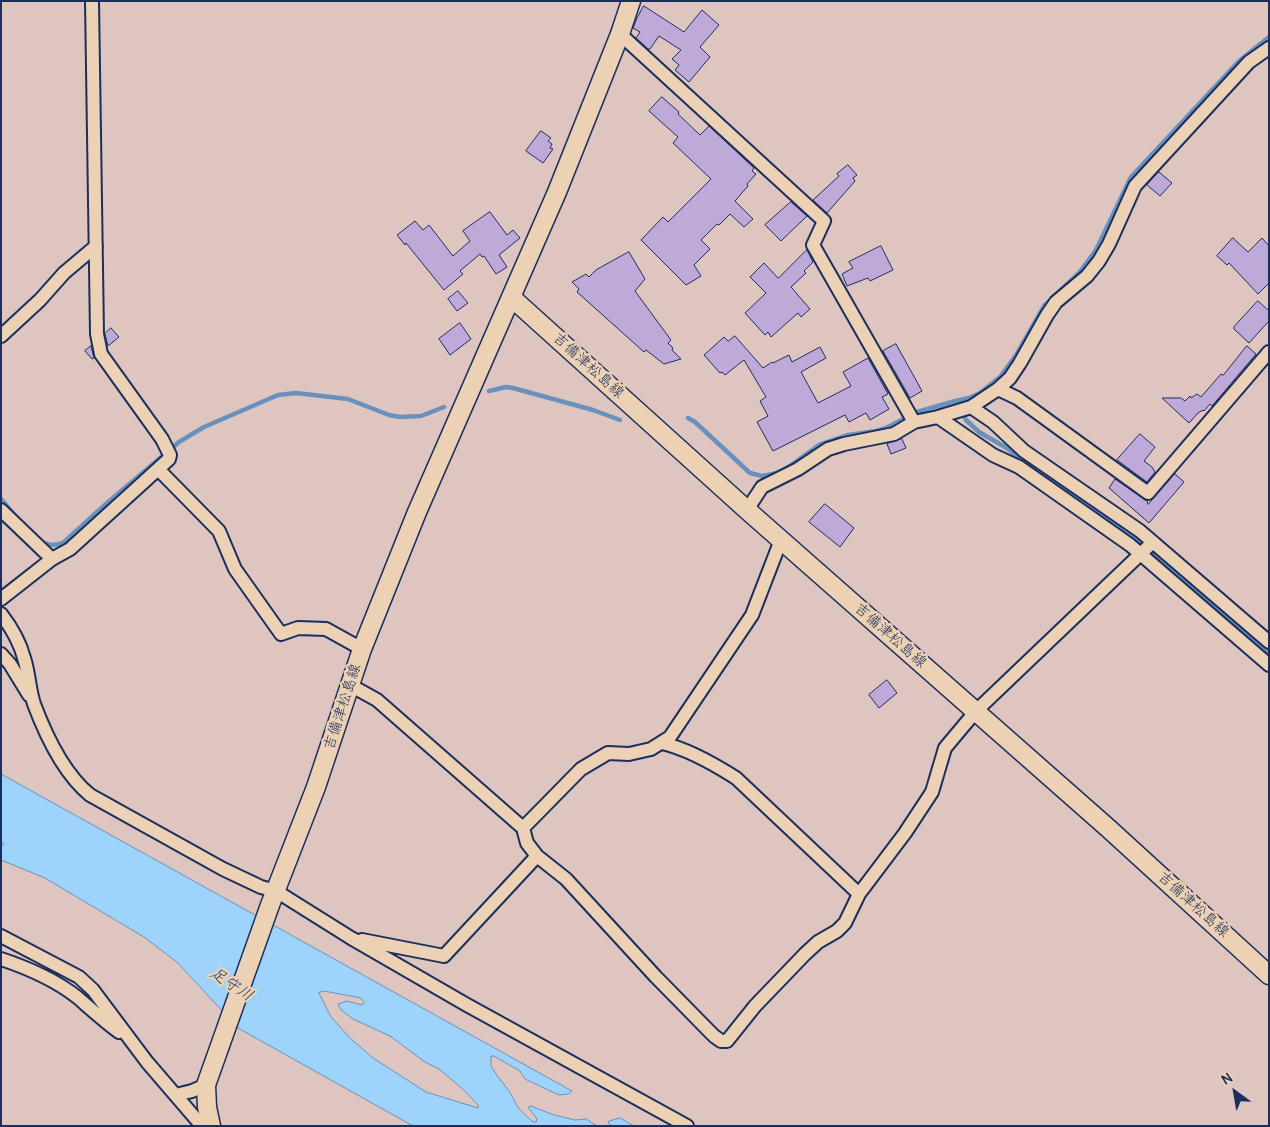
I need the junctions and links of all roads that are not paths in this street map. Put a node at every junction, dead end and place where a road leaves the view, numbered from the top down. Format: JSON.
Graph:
{"nodes":[{"id":1,"x":92,"y":1,"type":"edge"},
{"id":2,"x":632,"y":1,"type":"edge"},
{"id":3,"x":620,"y":34,"type":"junction"},
{"id":4,"x":1269,"y":48,"type":"edge"},
{"id":5,"x":96,"y":246,"type":"junction"},
{"id":6,"x":511,"y":297,"type":"junction"},
{"id":7,"x":1,"y":336,"type":"edge"},
{"id":8,"x":1269,"y":352,"type":"edge"},
{"id":9,"x":998,"y":389,"type":"junction"},
{"id":10,"x":969,"y":407,"type":"junction"},
{"id":11,"x":938,"y":417,"type":"junction"},
{"id":12,"x":911,"y":418,"type":"junction"},
{"id":13,"x":158,"y":469,"type":"junction"},
{"id":14,"x":1,"y":510,"type":"edge"},
{"id":15,"x":747,"y":510,"type":"junction"},
{"id":16,"x":781,"y":540,"type":"junction"},
{"id":17,"x":1153,"y":542,"type":"junction"},
{"id":18,"x":1140,"y":554,"type":"junction"},
{"id":19,"x":52,"y":559,"type":"junction"},
{"id":20,"x":1,"y":599,"type":"edge"},
{"id":21,"x":1,"y":614,"type":"edge"},
{"id":22,"x":1269,"y":642,"type":"edge"},
{"id":23,"x":362,"y":649,"type":"junction"},
{"id":24,"x":1,"y":654,"type":"edge"},
{"id":25,"x":1269,"y":665,"type":"edge"},
{"id":26,"x":350,"y":684,"type":"junction"},
{"id":27,"x":34,"y":703,"type":"junction"},
{"id":28,"x":976,"y":711,"type":"junction"},
{"id":29,"x":662,"y":743,"type":"junction"},
{"id":30,"x":523,"y":828,"type":"junction"},
{"id":31,"x":537,"y":856,"type":"junction"},
{"id":32,"x":859,"y":894,"type":"junction"},
{"id":33,"x":273,"y":898,"type":"junction"},
{"id":34,"x":1,"y":936,"type":"edge"},
{"id":35,"x":351,"y":938,"type":"junction"},
{"id":36,"x":1,"y":959,"type":"edge"},
{"id":37,"x":1269,"y":974,"type":"edge"},
{"id":38,"x":129,"y":1038,"type":"junction"},
{"id":39,"x":206,"y":1085,"type":"junction"},
{"id":40,"x":176,"y":1095,"type":"junction"},
{"id":41,"x":202,"y":1126,"type":"edge"},
{"id":42,"x":211,"y":1126,"type":"edge"},
{"id":43,"x":687,"y":1126,"type":"edge"}],
"edges":[{"from":1,"to":5,"type":"street"},
{"from":2,"to":3,"type":"main road","name":"吉備津松島線"},
{"from":3,"to":6,"type":"main road","name":"吉備津松島線"},
{"from":3,"to":12,"type":"street"},
{"from":4,"to":9,"type":"street"},
{"from":5,"to":7,"type":"street"},
{"from":5,"to":13,"type":"street"},
{"from":6,"to":15,"type":"main road","name":"吉備津松島線"},
{"from":6,"to":23,"type":"main road","name":"吉備津松島線"},
{"from":8,"to":9,"type":"street"},
{"from":9,"to":10,"type":"street"},
{"from":10,"to":11,"type":"street"},
{"from":10,"to":17,"type":"street"},
{"from":11,"to":12,"type":"street"},
{"from":11,"to":18,"type":"street"},
{"from":12,"to":15,"type":"street"},
{"from":13,"to":19,"type":"street"},
{"from":13,"to":23,"type":"street"},
{"from":14,"to":19,"type":"street"},
{"from":15,"to":16,"type":"main road","name":"吉備津松島線"},
{"from":16,"to":28,"type":"main road","name":"吉備津松島線"},
{"from":16,"to":29,"type":"street"},
{"from":17,"to":18,"type":"street"},
{"from":17,"to":22,"type":"street"},
{"from":18,"to":25,"type":"street"},
{"from":18,"to":28,"type":"street"},
{"from":19,"to":20,"type":"street"},
{"from":21,"to":27,"type":"street"},
{"from":23,"to":26,"type":"main road","name":"吉備津松島線"},
{"from":24,"to":27,"type":"street"},
{"from":26,"to":30,"type":"street"},
{"from":26,"to":33,"type":"main road","name":"吉備津松島線"},
{"from":27,"to":33,"type":"street"},
{"from":28,"to":32,"type":"street"},
{"from":28,"to":37,"type":"main road","name":"吉備津松島線"},
{"from":29,"to":30,"type":"street"},
{"from":29,"to":32,"type":"street"},
{"from":30,"to":31,"type":"street"},
{"from":31,"to":32,"type":"street"},
{"from":31,"to":35,"type":"street"},
{"from":33,"to":35,"type":"street"},
{"from":33,"to":39,"type":"main road","name":"吉備津松島線"},
{"from":34,"to":38,"type":"street"},
{"from":35,"to":43,"type":"street"},
{"from":36,"to":38,"type":"street"},
{"from":38,"to":40,"type":"street"},
{"from":39,"to":40,"type":"street"},
{"from":39,"to":42,"type":"main road","name":"吉備津松島線"},
{"from":40,"to":41,"type":"street"}]}
